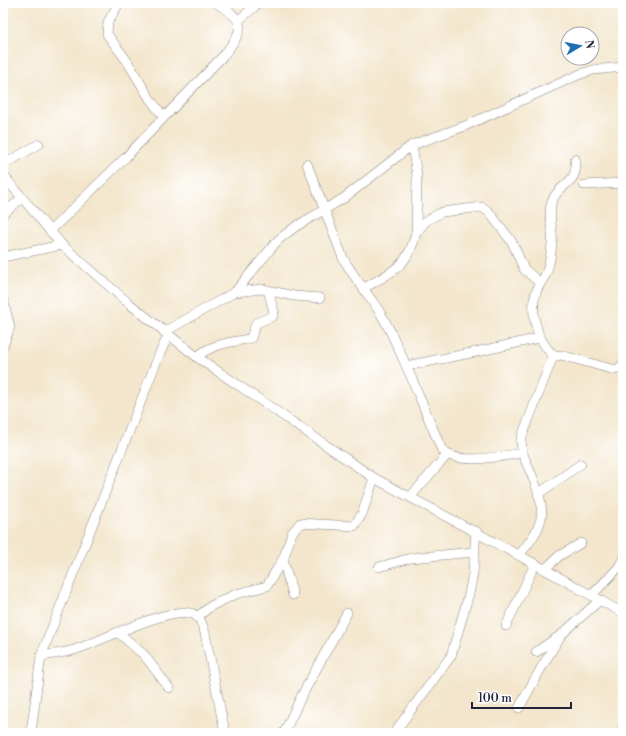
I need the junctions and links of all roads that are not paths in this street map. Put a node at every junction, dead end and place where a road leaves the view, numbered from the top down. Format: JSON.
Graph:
{"nodes":[{"id":1,"x":119,"y":3,"type":"edge"},
{"id":2,"x":216,"y":3,"type":"edge"},
{"id":3,"x":259,"y":3,"type":"edge"},
{"id":4,"x":238,"y":21,"type":"junction"},
{"id":5,"x":623,"y":67,"type":"edge"},
{"id":6,"x":164,"y":117,"type":"junction"},
{"id":7,"x":39,"y":144,"type":"dead end"},
{"id":8,"x":412,"y":145,"type":"junction"},
{"id":9,"x":575,"y":159,"type":"dead end"},
{"id":10,"x":307,"y":164,"type":"dead end"},
{"id":11,"x":3,"y":165,"type":"edge"},
{"id":12,"x":3,"y":176,"type":"edge"},
{"id":13,"x":623,"y":183,"type":"edge"},
{"id":14,"x":566,"y":185,"type":"junction"},
{"id":15,"x":22,"y":198,"type":"junction"},
{"id":16,"x":325,"y":208,"type":"junction"},
{"id":17,"x":3,"y":214,"type":"edge"},
{"id":18,"x":50,"y":231,"type":"junction"},
{"id":19,"x":416,"y":233,"type":"junction"},
{"id":20,"x":62,"y":245,"type":"junction"},
{"id":21,"x":3,"y":257,"type":"edge"},
{"id":22,"x":540,"y":283,"type":"junction"},
{"id":23,"x":364,"y":288,"type":"junction"},
{"id":24,"x":268,"y":290,"type":"junction"},
{"id":25,"x":235,"y":292,"type":"junction"},
{"id":26,"x":320,"y":298,"type":"dead end"},
{"id":27,"x":3,"y":299,"type":"edge"},
{"id":28,"x":166,"y":334,"type":"junction"},
{"id":29,"x":539,"y":338,"type":"junction"},
{"id":30,"x":3,"y":346,"type":"edge"},
{"id":31,"x":554,"y":356,"type":"junction"},
{"id":32,"x":197,"y":357,"type":"junction"},
{"id":33,"x":406,"y":366,"type":"junction"},
{"id":34,"x":621,"y":368,"type":"edge"},
{"id":35,"x":522,"y":453,"type":"junction"},
{"id":36,"x":447,"y":455,"type":"junction"},
{"id":37,"x":581,"y":464,"type":"dead end"},
{"id":38,"x":374,"y":478,"type":"junction"},
{"id":39,"x":538,"y":494,"type":"junction"},
{"id":40,"x":411,"y":496,"type":"junction"},
{"id":41,"x":476,"y":531,"type":"junction"},
{"id":42,"x":581,"y":542,"type":"dead end"},
{"id":43,"x":474,"y":552,"type":"junction"},
{"id":44,"x":519,"y":555,"type":"junction"},
{"id":45,"x":284,"y":557,"type":"junction"},
{"id":46,"x":623,"y":559,"type":"edge"},
{"id":47,"x":535,"y":564,"type":"junction"},
{"id":48,"x":379,"y":567,"type":"dead end"},
{"id":49,"x":545,"y":569,"type":"junction"},
{"id":50,"x":292,"y":595,"type":"dead end"},
{"id":51,"x":592,"y":595,"type":"junction"},
{"id":52,"x":600,"y":600,"type":"junction"},
{"id":53,"x":623,"y":613,"type":"edge"},
{"id":54,"x":347,"y":614,"type":"dead end"},
{"id":55,"x":197,"y":617,"type":"junction"},
{"id":56,"x":506,"y":626,"type":"dead end"},
{"id":57,"x":119,"y":634,"type":"junction"},
{"id":58,"x":561,"y":635,"type":"junction"},
{"id":59,"x":536,"y":652,"type":"dead end"},
{"id":60,"x":41,"y":656,"type":"junction"},
{"id":61,"x":169,"y":688,"type":"dead end"},
{"id":62,"x":520,"y":708,"type":"dead end"},
{"id":63,"x":623,"y":727,"type":"edge"},
{"id":64,"x":31,"y":733,"type":"edge"},
{"id":65,"x":225,"y":733,"type":"edge"},
{"id":66,"x":284,"y":733,"type":"edge"},
{"id":67,"x":394,"y":733,"type":"edge"},
{"id":68,"x":622,"y":733,"type":"edge"}],
"edges":[{"from":1,"to":6,"type":"street"},
{"from":2,"to":4,"type":"street"},
{"from":3,"to":4,"type":"street"},
{"from":4,"to":6,"type":"street"},
{"from":5,"to":8,"type":"street"},
{"from":6,"to":18,"type":"street"},
{"from":7,"to":11,"type":"street"},
{"from":8,"to":16,"type":"street"},
{"from":8,"to":19,"type":"street"},
{"from":9,"to":14,"type":"street"},
{"from":10,"to":16,"type":"street"},
{"from":12,"to":15,"type":"street"},
{"from":13,"to":14,"type":"street"},
{"from":14,"to":22,"type":"street"},
{"from":15,"to":17,"type":"street"},
{"from":15,"to":18,"type":"street"},
{"from":16,"to":23,"type":"street"},
{"from":16,"to":25,"type":"street"},
{"from":18,"to":20,"type":"street"},
{"from":19,"to":22,"type":"street"},
{"from":19,"to":23,"type":"street"},
{"from":20,"to":21,"type":"street"},
{"from":20,"to":28,"type":"street"},
{"from":22,"to":29,"type":"street"},
{"from":23,"to":33,"type":"street"},
{"from":24,"to":25,"type":"street"},
{"from":24,"to":26,"type":"street"},
{"from":24,"to":32,"type":"street"},
{"from":25,"to":28,"type":"street"},
{"from":27,"to":30,"type":"street"},
{"from":28,"to":32,"type":"street"},
{"from":28,"to":60,"type":"street"},
{"from":29,"to":31,"type":"street"},
{"from":29,"to":33,"type":"street"},
{"from":31,"to":34,"type":"street"},
{"from":31,"to":35,"type":"street"},
{"from":32,"to":38,"type":"street"},
{"from":33,"to":36,"type":"street"},
{"from":35,"to":36,"type":"street"},
{"from":35,"to":39,"type":"street"},
{"from":36,"to":40,"type":"street"},
{"from":37,"to":39,"type":"street"},
{"from":38,"to":40,"type":"street"},
{"from":38,"to":45,"type":"street"},
{"from":39,"to":44,"type":"street"},
{"from":40,"to":41,"type":"street"},
{"from":41,"to":43,"type":"street"},
{"from":41,"to":44,"type":"street"},
{"from":42,"to":49,"type":"street"},
{"from":43,"to":48,"type":"street"},
{"from":43,"to":67,"type":"street"},
{"from":44,"to":47,"type":"street"},
{"from":45,"to":50,"type":"street"},
{"from":45,"to":55,"type":"street"},
{"from":46,"to":51,"type":"street"},
{"from":47,"to":49,"type":"street"},
{"from":47,"to":56,"type":"street"},
{"from":49,"to":51,"type":"street"},
{"from":51,"to":52,"type":"street"},
{"from":52,"to":53,"type":"street"},
{"from":52,"to":58,"type":"street"},
{"from":54,"to":66,"type":"street"},
{"from":55,"to":57,"type":"street"},
{"from":55,"to":65,"type":"street"},
{"from":57,"to":60,"type":"street"},
{"from":57,"to":61,"type":"street"},
{"from":58,"to":59,"type":"street"},
{"from":58,"to":62,"type":"street"},
{"from":60,"to":64,"type":"street"},
{"from":63,"to":68,"type":"street"}]}
